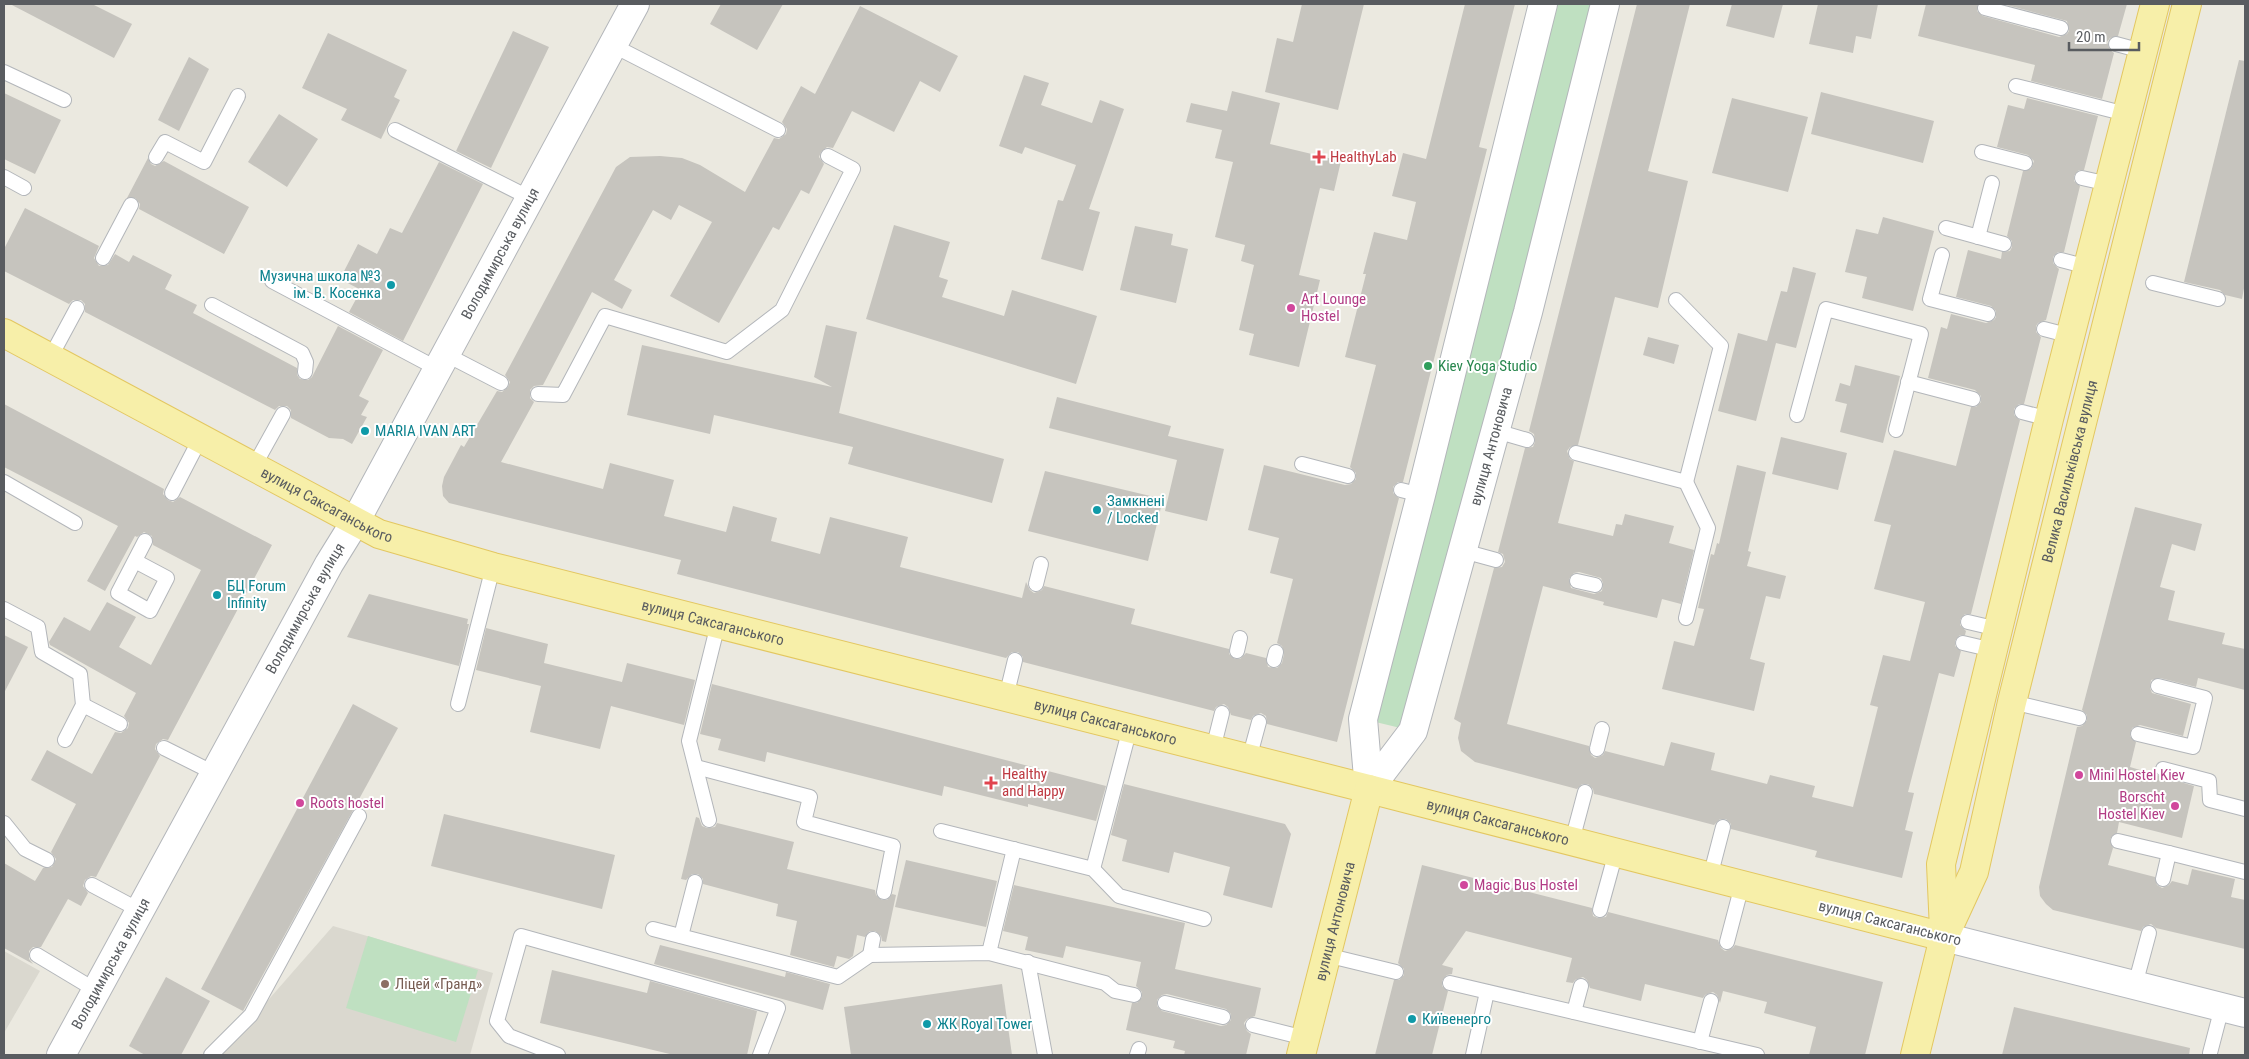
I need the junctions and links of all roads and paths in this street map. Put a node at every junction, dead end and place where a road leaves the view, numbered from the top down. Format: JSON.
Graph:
{"nodes":[{"id":1,"x":635,"y":4,"type":"edge"},
{"id":2,"x":1543,"y":4,"type":"edge"},
{"id":3,"x":1605,"y":4,"type":"edge"},
{"id":4,"x":2154,"y":4,"type":"edge"},
{"id":5,"x":2187,"y":4,"type":"edge"},
{"id":6,"x":1986,"y":8,"type":"dead end"},
{"id":7,"x":2005,"y":8,"type":"edge"},
{"id":8,"x":2061,"y":28,"type":"dead end"},
{"id":9,"x":2116,"y":44,"type":"dead end"},
{"id":10,"x":612,"y":45,"type":"junction"},
{"id":11,"x":2142,"y":51,"type":"junction"},
{"id":12,"x":4,"y":72,"type":"edge"},
{"id":13,"x":2016,"y":86,"type":"dead end"},
{"id":14,"x":238,"y":96,"type":"dead end"},
{"id":15,"x":64,"y":100,"type":"dead end"},
{"id":16,"x":2126,"y":114,"type":"junction"},
{"id":17,"x":395,"y":130,"type":"dead end"},
{"id":18,"x":778,"y":130,"type":"dead end"},
{"id":19,"x":1982,"y":152,"type":"dead end"},
{"id":20,"x":828,"y":156,"type":"dead end"},
{"id":21,"x":156,"y":158,"type":"dead end"},
{"id":22,"x":2025,"y":163,"type":"dead end"},
{"id":23,"x":4,"y":177,"type":"edge"},
{"id":24,"x":2082,"y":178,"type":"dead end"},
{"id":25,"x":1992,"y":183,"type":"dead end"},
{"id":26,"x":2109,"y":184,"type":"junction"},
{"id":27,"x":24,"y":188,"type":"dead end"},
{"id":28,"x":530,"y":198,"type":"junction"},
{"id":29,"x":131,"y":205,"type":"dead end"},
{"id":30,"x":1946,"y":228,"type":"dead end"},
{"id":31,"x":1978,"y":237,"type":"junction"},
{"id":32,"x":2004,"y":244,"type":"dead end"},
{"id":33,"x":1942,"y":255,"type":"dead end"},
{"id":34,"x":103,"y":258,"type":"dead end"},
{"id":35,"x":2061,"y":260,"type":"dead end"},
{"id":36,"x":2088,"y":267,"type":"junction"},
{"id":37,"x":272,"y":281,"type":"dead end"},
{"id":38,"x":2153,"y":283,"type":"dead end"},
{"id":39,"x":2218,"y":299,"type":"dead end"},
{"id":40,"x":1676,"y":300,"type":"dead end"},
{"id":41,"x":212,"y":305,"type":"dead end"},
{"id":42,"x":77,"y":308,"type":"dead end"},
{"id":43,"x":1988,"y":314,"type":"dead end"},
{"id":44,"x":2044,"y":328,"type":"dead end"},
{"id":45,"x":4,"y":333,"type":"edge"},
{"id":46,"x":2070,"y":336,"type":"junction"},
{"id":47,"x":50,"y":358,"type":"junction"},
{"id":48,"x":441,"y":361,"type":"junction"},
{"id":49,"x":305,"y":372,"type":"dead end"},
{"id":50,"x":1908,"y":382,"type":"junction"},
{"id":51,"x":501,"y":383,"type":"dead end"},
{"id":52,"x":538,"y":394,"type":"dead end"},
{"id":53,"x":1973,"y":399,"type":"dead end"},
{"id":54,"x":2022,"y":412,"type":"dead end"},
{"id":55,"x":283,"y":414,"type":"dead end"},
{"id":56,"x":1797,"y":416,"type":"dead end"},
{"id":57,"x":2049,"y":419,"type":"junction"},
{"id":58,"x":1896,"y":430,"type":"dead end"},
{"id":59,"x":1496,"y":431,"type":"junction"},
{"id":60,"x":200,"y":439,"type":"junction"},
{"id":61,"x":1527,"y":440,"type":"dead end"},
{"id":62,"x":1576,"y":453,"type":"dead end"},
{"id":63,"x":1302,"y":464,"type":"dead end"},
{"id":64,"x":254,"y":468,"type":"junction"},
{"id":65,"x":1348,"y":476,"type":"dead end"},
{"id":66,"x":4,"y":482,"type":"edge"},
{"id":67,"x":1686,"y":482,"type":"junction"},
{"id":68,"x":172,"y":492,"type":"dead end"},
{"id":69,"x":354,"y":522,"type":"junction"},
{"id":70,"x":75,"y":523,"type":"dead end"},
{"id":71,"x":146,"y":541,"type":"dead end"},
{"id":72,"x":1463,"y":551,"type":"junction"},
{"id":73,"x":1496,"y":560,"type":"dead end"},
{"id":74,"x":135,"y":562,"type":"dead end"},
{"id":75,"x":1041,"y":564,"type":"dead end"},
{"id":76,"x":493,"y":568,"type":"junction"},
{"id":77,"x":1577,"y":581,"type":"dead end"},
{"id":78,"x":1036,"y":584,"type":"dead end"},
{"id":79,"x":1595,"y":586,"type":"dead end"},
{"id":80,"x":4,"y":609,"type":"edge"},
{"id":81,"x":1686,"y":618,"type":"dead end"},
{"id":82,"x":1968,"y":622,"type":"dead end"},
{"id":83,"x":718,"y":624,"type":"junction"},
{"id":84,"x":1995,"y":640,"type":"junction"},
{"id":85,"x":1963,"y":643,"type":"dead end"},
{"id":86,"x":1015,"y":660,"type":"dead end"},
{"id":87,"x":2158,"y":686,"type":"dead end"},
{"id":88,"x":1006,"y":697,"type":"junction"},
{"id":89,"x":2012,"y":702,"type":"junction"},
{"id":90,"x":458,"y":704,"type":"dead end"},
{"id":91,"x":83,"y":705,"type":"junction"},
{"id":92,"x":1222,"y":713,"type":"dead end"},
{"id":93,"x":2080,"y":718,"type":"dead end"},
{"id":94,"x":1259,"y":722,"type":"dead end"},
{"id":95,"x":120,"y":724,"type":"dead end"},
{"id":96,"x":1130,"y":728,"type":"junction"},
{"id":97,"x":1602,"y":729,"type":"dead end"},
{"id":98,"x":2138,"y":734,"type":"dead end"},
{"id":99,"x":65,"y":740,"type":"dead end"},
{"id":100,"x":164,"y":748,"type":"dead end"},
{"id":101,"x":1213,"y":749,"type":"junction"},
{"id":102,"x":1596,"y":749,"type":"dead end"},
{"id":103,"x":1250,"y":758,"type":"junction"},
{"id":104,"x":696,"y":767,"type":"junction"},
{"id":105,"x":2163,"y":769,"type":"dead end"},
{"id":106,"x":216,"y":774,"type":"junction"},
{"id":107,"x":1369,"y":789,"type":"junction"},
{"id":108,"x":1585,"y":792,"type":"dead end"},
{"id":109,"x":2245,"y":809,"type":"edge"},
{"id":110,"x":359,"y":816,"type":"dead end"},
{"id":111,"x":709,"y":820,"type":"dead end"},
{"id":112,"x":4,"y":823,"type":"edge"},
{"id":113,"x":1723,"y":827,"type":"dead end"},
{"id":114,"x":941,"y":831,"type":"dead end"},
{"id":115,"x":1572,"y":841,"type":"junction"},
{"id":116,"x":2118,"y":841,"type":"dead end"},
{"id":117,"x":1014,"y":850,"type":"junction"},
{"id":118,"x":1616,"y":852,"type":"junction"},
{"id":119,"x":2169,"y":853,"type":"junction"},
{"id":120,"x":47,"y":860,"type":"dead end"},
{"id":121,"x":1093,"y":869,"type":"junction"},
{"id":122,"x":2245,"y":872,"type":"edge"},
{"id":123,"x":1710,"y":876,"type":"junction"},
{"id":124,"x":2162,"y":879,"type":"dead end"},
{"id":125,"x":694,"y":882,"type":"dead end"},
{"id":126,"x":92,"y":885,"type":"dead end"},
{"id":127,"x":1742,"y":885,"type":"junction"},
{"id":128,"x":884,"y":892,"type":"dead end"},
{"id":129,"x":1600,"y":910,"type":"dead end"},
{"id":130,"x":141,"y":911,"type":"junction"},
{"id":131,"x":1204,"y":919,"type":"dead end"},
{"id":132,"x":653,"y":929,"type":"dead end"},
{"id":133,"x":2149,"y":932,"type":"dead end"},
{"id":134,"x":681,"y":936,"type":"junction"},
{"id":135,"x":1944,"y":937,"type":"junction"},
{"id":136,"x":873,"y":939,"type":"dead end"},
{"id":137,"x":1727,"y":942,"type":"dead end"},
{"id":138,"x":989,"y":953,"type":"junction"},
{"id":139,"x":37,"y":955,"type":"dead end"},
{"id":140,"x":870,"y":955,"type":"junction"},
{"id":141,"x":1326,"y":955,"type":"junction"},
{"id":142,"x":1028,"y":962,"type":"junction"},
{"id":143,"x":1396,"y":972,"type":"dead end"},
{"id":144,"x":1450,"y":983,"type":"dead end"},
{"id":145,"x":2135,"y":985,"type":"junction"},
{"id":146,"x":1581,"y":986,"type":"dead end"},
{"id":147,"x":97,"y":991,"type":"junction"},
{"id":148,"x":1487,"y":992,"type":"junction"},
{"id":149,"x":1134,"y":995,"type":"dead end"},
{"id":150,"x":1711,"y":1001,"type":"dead end"},
{"id":151,"x":1165,"y":1003,"type":"dead end"},
{"id":152,"x":2233,"y":1010,"type":"edge"},
{"id":153,"x":1574,"y":1012,"type":"junction"},
{"id":154,"x":1223,"y":1018,"type":"dead end"},
{"id":155,"x":1253,"y":1025,"type":"dead end"},
{"id":156,"x":1700,"y":1042,"type":"junction"},
{"id":157,"x":1303,"y":1047,"type":"edge"},
{"id":158,"x":2210,"y":1053,"type":"dead end"},
{"id":159,"x":62,"y":1055,"type":"edge"},
{"id":160,"x":211,"y":1055,"type":"edge"},
{"id":161,"x":558,"y":1055,"type":"edge"},
{"id":162,"x":760,"y":1055,"type":"edge"},
{"id":163,"x":1045,"y":1055,"type":"edge"},
{"id":164,"x":1473,"y":1055,"type":"edge"},
{"id":165,"x":1757,"y":1055,"type":"edge"},
{"id":166,"x":1915,"y":1055,"type":"edge"}],
"edges":[{"from":1,"to":10,"type":"street","name":"Володимирська вулиця"},
{"from":2,"to":107,"type":"street","name":"вулиця Антоновича"},
{"from":3,"to":59,"type":"street","name":"вулиця Антоновича"},
{"from":4,"to":11,"type":"main road","name":"Велика Васильківська вулиця"},
{"from":5,"to":89,"type":"main road","name":"Велика Васильківська вулиця"},
{"from":6,"to":7,"type":"lane"},
{"from":7,"to":8,"type":"lane"},
{"from":9,"to":11,"type":"lane"},
{"from":10,"to":18,"type":"lane"},
{"from":10,"to":28,"type":"street","name":"Володимирська вулиця"},
{"from":11,"to":16,"type":"main road","name":"Велика Васильківська вулиця"},
{"from":12,"to":15,"type":"lane"},
{"from":13,"to":16,"type":"lane"},
{"from":14,"to":21,"type":"lane"},
{"from":16,"to":26,"type":"main road","name":"Велика Васильківська вулиця"},
{"from":17,"to":28,"type":"lane"},
{"from":19,"to":22,"type":"lane"},
{"from":20,"to":52,"type":"lane"},
{"from":23,"to":27,"type":"lane"},
{"from":24,"to":26,"type":"lane"},
{"from":25,"to":31,"type":"lane"},
{"from":26,"to":36,"type":"main road","name":"Велика Васильківська вулиця"},
{"from":28,"to":48,"type":"street","name":"Володимирська вулиця"},
{"from":29,"to":34,"type":"lane"},
{"from":30,"to":31,"type":"lane"},
{"from":31,"to":32,"type":"lane"},
{"from":33,"to":43,"type":"lane"},
{"from":35,"to":36,"type":"lane"},
{"from":36,"to":46,"type":"main road","name":"Велика Васильківська вулиця"},
{"from":37,"to":48,"type":"lane"},
{"from":38,"to":39,"type":"lane"},
{"from":40,"to":67,"type":"lane"},
{"from":41,"to":49,"type":"lane"},
{"from":42,"to":47,"type":"lane"},
{"from":44,"to":46,"type":"lane"},
{"from":45,"to":47,"type":"main road","name":"вулиця Саксаганського"},
{"from":46,"to":57,"type":"main road","name":"Велика Васильківська вулиця"},
{"from":47,"to":60,"type":"main road","name":"вулиця Саксаганського"},
{"from":48,"to":51,"type":"lane"},
{"from":48,"to":69,"type":"street","name":"Володимирська вулиця"},
{"from":50,"to":53,"type":"lane"},
{"from":50,"to":56,"type":"lane"},
{"from":50,"to":58,"type":"lane"},
{"from":54,"to":57,"type":"lane"},
{"from":55,"to":64,"type":"lane"},
{"from":57,"to":84,"type":"main road","name":"Велика Васильківська вулиця"},
{"from":59,"to":61,"type":"lane"},
{"from":59,"to":72,"type":"street","name":"вулиця Антоновича"},
{"from":60,"to":64,"type":"main road","name":"вулиця Саксаганського"},
{"from":60,"to":68,"type":"lane"},
{"from":62,"to":67,"type":"lane"},
{"from":63,"to":65,"type":"lane"},
{"from":64,"to":69,"type":"main road","name":"вулиця Саксаганського"},
{"from":66,"to":70,"type":"lane"},
{"from":67,"to":81,"type":"lane"},
{"from":69,"to":76,"type":"main road","name":"вулиця Саксаганського"},
{"from":69,"to":106,"type":"street","name":"Володимирська вулиця"},
{"from":71,"to":74,"type":"lane"},
{"from":72,"to":73,"type":"lane"},
{"from":72,"to":107,"type":"street","name":"вулиця Антоновича"},
{"from":75,"to":78,"type":"lane"},
{"from":76,"to":83,"type":"main road","name":"вулиця Саксаганського"},
{"from":76,"to":90,"type":"lane"},
{"from":77,"to":79,"type":"lane"},
{"from":80,"to":91,"type":"lane"},
{"from":82,"to":84,"type":"lane"},
{"from":83,"to":88,"type":"main road","name":"вулиця Саксаганського"},
{"from":83,"to":104,"type":"lane"},
{"from":84,"to":85,"type":"lane"},
{"from":84,"to":135,"type":"main road","name":"Велика Васильківська вулиця"},
{"from":86,"to":88,"type":"lane"},
{"from":87,"to":98,"type":"lane"},
{"from":88,"to":96,"type":"main road","name":"вулиця Саксаганського"},
{"from":89,"to":93,"type":"lane"},
{"from":89,"to":135,"type":"main road","name":"Велика Васильківська вулиця"},
{"from":91,"to":95,"type":"lane"},
{"from":91,"to":99,"type":"lane"},
{"from":92,"to":101,"type":"lane"},
{"from":94,"to":103,"type":"lane"},
{"from":96,"to":101,"type":"main road","name":"вулиця Саксаганського"},
{"from":96,"to":121,"type":"lane"},
{"from":97,"to":102,"type":"lane"},
{"from":100,"to":106,"type":"lane"},
{"from":101,"to":103,"type":"main road","name":"вулиця Саксаганського"},
{"from":103,"to":107,"type":"main road","name":"вулиця Саксаганського"},
{"from":104,"to":111,"type":"lane"},
{"from":104,"to":128,"type":"lane"},
{"from":105,"to":109,"type":"lane"},
{"from":106,"to":130,"type":"street","name":"Володимирська вулиця"},
{"from":107,"to":115,"type":"main road","name":"вулиця Саксаганського"},
{"from":107,"to":141,"type":"main road","name":"вулиця Антоновича"},
{"from":108,"to":115,"type":"lane"},
{"from":110,"to":160,"type":"lane"},
{"from":112,"to":120,"type":"lane"},
{"from":113,"to":123,"type":"lane"},
{"from":114,"to":117,"type":"lane"},
{"from":115,"to":118,"type":"main road","name":"вулиця Саксаганського"},
{"from":116,"to":119,"type":"lane"},
{"from":117,"to":121,"type":"lane"},
{"from":117,"to":138,"type":"lane"},
{"from":118,"to":123,"type":"main road","name":"вулиця Саксаганського"},
{"from":118,"to":129,"type":"lane"},
{"from":119,"to":122,"type":"lane"},
{"from":119,"to":124,"type":"lane"},
{"from":121,"to":131,"type":"lane"},
{"from":123,"to":127,"type":"main road","name":"вулиця Саксаганського"},
{"from":125,"to":134,"type":"lane"},
{"from":126,"to":130,"type":"lane"},
{"from":127,"to":135,"type":"main road","name":"вулиця Саксаганського"},
{"from":127,"to":137,"type":"lane"},
{"from":130,"to":147,"type":"street","name":"Володимирська вулиця"},
{"from":132,"to":134,"type":"lane"},
{"from":133,"to":145,"type":"lane"},
{"from":134,"to":140,"type":"lane"},
{"from":135,"to":145,"type":"street","name":"вулиця Саксаганського"},
{"from":135,"to":166,"type":"main road","name":"Велика Васильківська вулиця"},
{"from":136,"to":140,"type":"lane"},
{"from":138,"to":140,"type":"lane"},
{"from":138,"to":142,"type":"lane"},
{"from":139,"to":147,"type":"lane"},
{"from":141,"to":143,"type":"lane"},
{"from":141,"to":157,"type":"main road","name":"вулиця Антоновича"},
{"from":142,"to":149,"type":"lane"},
{"from":142,"to":163,"type":"lane"},
{"from":144,"to":148,"type":"lane"},
{"from":145,"to":152,"type":"street","name":"вулиця Саксаганського"},
{"from":146,"to":153,"type":"lane"},
{"from":147,"to":159,"type":"street","name":"Володимирська вулиця"},
{"from":148,"to":153,"type":"lane"},
{"from":148,"to":164,"type":"lane"},
{"from":150,"to":156,"type":"lane"},
{"from":151,"to":154,"type":"lane"},
{"from":152,"to":158,"type":"lane"},
{"from":153,"to":156,"type":"lane"},
{"from":155,"to":157,"type":"lane"},
{"from":156,"to":165,"type":"lane"},
{"from":161,"to":162,"type":"lane"}]}
